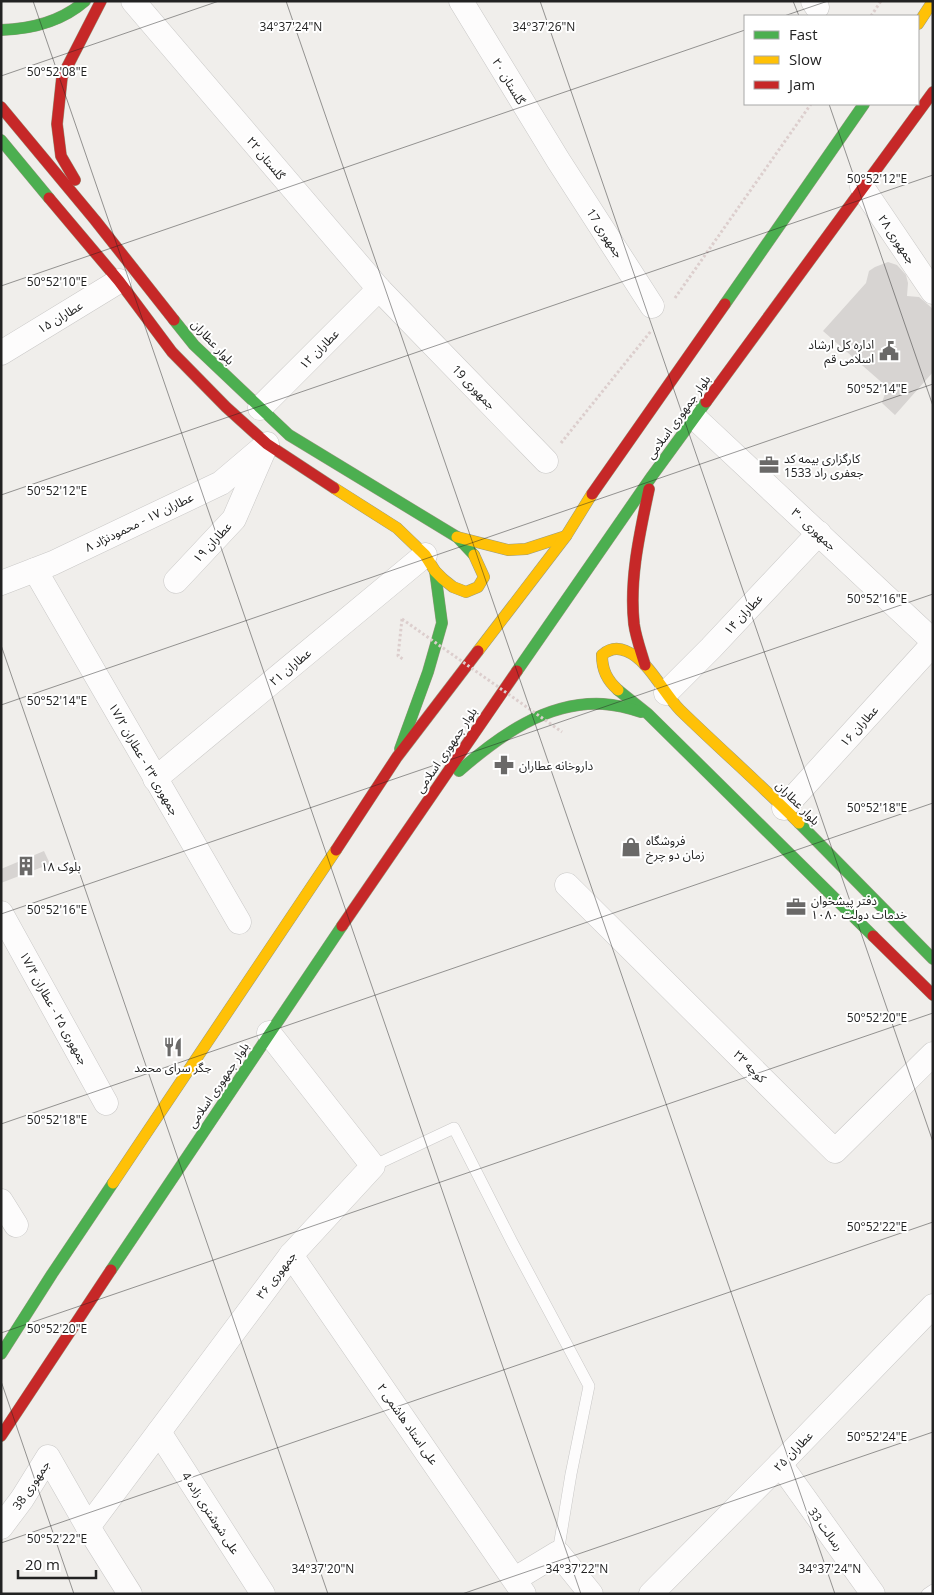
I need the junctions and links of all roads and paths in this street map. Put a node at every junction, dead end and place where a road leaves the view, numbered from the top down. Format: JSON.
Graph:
{"nodes":[{"id":1,"x":85,"y":1,"type":"edge"},
{"id":2,"x":101,"y":1,"type":"edge"},
{"id":3,"x":133,"y":1,"type":"edge"},
{"id":4,"x":461,"y":1,"type":"edge"},
{"id":5,"x":881,"y":1,"type":"edge"},
{"id":6,"x":933,"y":1,"type":"edge"},
{"id":7,"x":872,"y":15,"type":"edge"},
{"id":8,"x":919,"y":22,"type":"edge"},
{"id":9,"x":1,"y":30,"type":"edge"},
{"id":10,"x":933,"y":92,"type":"edge"},
{"id":11,"x":810,"y":105,"type":"edge"},
{"id":12,"x":863,"y":105,"type":"edge"},
{"id":13,"x":1,"y":107,"type":"edge"},
{"id":14,"x":1,"y":140,"type":"edge"},
{"id":15,"x":558,"y":160,"type":"joint"},
{"id":16,"x":862,"y":187,"type":"junction"},
{"id":17,"x":101,"y":228,"type":"junction"},
{"id":18,"x":119,"y":281,"type":"junction"},
{"id":19,"x":379,"y":289,"type":"junction"},
{"id":20,"x":933,"y":292,"type":"edge"},
{"id":21,"x":401,"y":312,"type":"joint"},
{"id":22,"x":656,"y":313,"type":"junction"},
{"id":23,"x":1,"y":353,"type":"edge"},
{"id":24,"x":260,"y":408,"type":"junction"},
{"id":25,"x":695,"y":418,"type":"junction"},
{"id":26,"x":267,"y":444,"type":"junction"},
{"id":27,"x":546,"y":461,"type":"joint"},
{"id":28,"x":652,"y":476,"type":"junction"},
{"id":29,"x":819,"y":533,"type":"junction"},
{"id":30,"x":566,"y":536,"type":"junction"},
{"id":31,"x":457,"y":538,"type":"junction"},
{"id":32,"x":550,"y":556,"type":"junction"},
{"id":33,"x":430,"y":563,"type":"junction"},
{"id":34,"x":35,"y":570,"type":"junction"},
{"id":35,"x":582,"y":577,"type":"junction"},
{"id":36,"x":176,"y":581,"type":"dead end"},
{"id":37,"x":1,"y":583,"type":"edge"},
{"id":38,"x":541,"y":594,"type":"dead end"},
{"id":39,"x":555,"y":597,"type":"dead end"},
{"id":40,"x":933,"y":642,"type":"edge"},
{"id":41,"x":398,"y":656,"type":"dead end"},
{"id":42,"x":645,"y":665,"type":"junction"},
{"id":43,"x":666,"y":692,"type":"junction"},
{"id":44,"x":648,"y":714,"type":"junction"},
{"id":45,"x":562,"y":732,"type":"dead end"},
{"id":46,"x":397,"y":758,"type":"junction"},
{"id":47,"x":155,"y":779,"type":"junction"},
{"id":48,"x":438,"y":787,"type":"junction"},
{"id":49,"x":784,"y":808,"type":"junction"},
{"id":50,"x":567,"y":885,"type":"dead end"},
{"id":51,"x":1,"y":912,"type":"edge"},
{"id":52,"x":239,"y":922,"type":"dead end"},
{"id":53,"x":933,"y":959,"type":"edge"},
{"id":54,"x":933,"y":994,"type":"edge"},
{"id":55,"x":269,"y":1033,"type":"junction"},
{"id":56,"x":933,"y":1054,"type":"edge"},
{"id":57,"x":106,"y":1103,"type":"dead end"},
{"id":58,"x":373,"y":1166,"type":"junction"},
{"id":59,"x":1,"y":1201,"type":"edge"},
{"id":60,"x":16,"y":1225,"type":"dead end"},
{"id":61,"x":291,"y":1255,"type":"junction"},
{"id":62,"x":933,"y":1306,"type":"edge"},
{"id":63,"x":1,"y":1354,"type":"edge"},
{"id":64,"x":159,"y":1432,"type":"junction"},
{"id":65,"x":2,"y":1433,"type":"edge"},
{"id":66,"x":780,"y":1464,"type":"junction"},
{"id":67,"x":1,"y":1527,"type":"edge"},
{"id":68,"x":88,"y":1527,"type":"junction"},
{"id":69,"x":558,"y":1553,"type":"junction"},
{"id":70,"x":520,"y":1586,"type":"edge"},
{"id":71,"x":933,"y":1590,"type":"edge"},
{"id":72,"x":130,"y":1594,"type":"edge"},
{"id":73,"x":263,"y":1594,"type":"edge"},
{"id":74,"x":591,"y":1594,"type":"edge"},
{"id":75,"x":651,"y":1594,"type":"edge"},
{"id":76,"x":873,"y":1594,"type":"edge"},
{"id":77,"x":927,"y":1594,"type":"edge"}],
"edges":[{"from":1,"to":9,"type":"main road"},
{"from":2,"to":17,"type":"main road"},
{"from":3,"to":19,"type":"street","name":"گلستان ۲۲"},
{"from":4,"to":15,"type":"street","name":"گلستان ۲۰"},
{"from":5,"to":7,"type":"path"},
{"from":6,"to":8,"type":"main road"},
{"from":10,"to":16,"type":"main road","name":"بلوار جمهوری اسلامی"},
{"from":11,"to":22,"type":"path"},
{"from":12,"to":30,"type":"main road","name":"بلوار جمهوری اسلامی"},
{"from":13,"to":17,"type":"main road","name":"بلوار عطاران"},
{"from":14,"to":18,"type":"main road"},
{"from":15,"to":22,"type":"street","name":"جمهوری 17"},
{"from":16,"to":20,"type":"street","name":"جمهوری ۲۸"},
{"from":16,"to":25,"type":"main road","name":"بلوار جمهوری اسلامی"},
{"from":17,"to":24,"type":"main road","name":"بلوار عطاران"},
{"from":18,"to":23,"type":"street","name":"عطاران ۱۵"},
{"from":18,"to":26,"type":"main road"},
{"from":19,"to":21,"type":"street","name":"گلستان ۲۲"},
{"from":19,"to":24,"type":"street","name":"عطاران ۱۲"},
{"from":21,"to":27,"type":"street","name":"جمهوری 19"},
{"from":22,"to":27,"type":"path"},
{"from":24,"to":31,"type":"main road","name":"بلوار عطاران"},
{"from":25,"to":28,"type":"main road","name":"بلوار جمهوری اسلامی"},
{"from":25,"to":29,"type":"street","name":"جمهوری ۳۰"},
{"from":26,"to":33,"type":"main road"},
{"from":26,"to":34,"type":"street","name":"عطاران ۱۷ - محمودنژاد ۸"},
{"from":26,"to":36,"type":"street","name":"عطاران ۱۹"},
{"from":28,"to":35,"type":"main road","name":"بلوار جمهوری اسلامی"},
{"from":28,"to":42,"type":"main road"},
{"from":29,"to":40,"type":"street","name":"جمهوری ۳۰"},
{"from":29,"to":43,"type":"street","name":"عطاران ۱۴"},
{"from":30,"to":31,"type":"main road"},
{"from":30,"to":32,"type":"main road","name":"بلوار جمهوری اسلامی"},
{"from":31,"to":33,"type":"main road"},
{"from":32,"to":38,"type":"main road"},
{"from":32,"to":46,"type":"main road","name":"بلوار جمهوری اسلامی"},
{"from":33,"to":46,"type":"main road"},
{"from":33,"to":47,"type":"street","name":"عطاران ۲۱"},
{"from":34,"to":37,"type":"street","name":"عطاران ۱۷ - محمودنژاد ۸"},
{"from":34,"to":47,"type":"street","name":"جمهوری ۲۳ - عطاران ۱۷/۲"},
{"from":35,"to":39,"type":"main road"},
{"from":35,"to":48,"type":"main road","name":"بلوار جمهوری اسلامی"},
{"from":40,"to":49,"type":"street","name":"عطاران ۱۶"},
{"from":41,"to":45,"type":"path","bridge":true},
{"from":42,"to":43,"type":"main road","name":"بلوار عطاران"},
{"from":42,"to":44,"type":"main road"},
{"from":43,"to":49,"type":"main road","name":"بلوار عطاران"},
{"from":44,"to":48,"type":"main road"},
{"from":44,"to":54,"type":"main road"},
{"from":46,"to":63,"type":"main road","name":"بلوار جمهوری اسلامی"},
{"from":47,"to":52,"type":"street","name":"جمهوری ۲۳ - عطاران ۱۷/۲"},
{"from":48,"to":55,"type":"main road","name":"بلوار جمهوری اسلامی"},
{"from":49,"to":53,"type":"main road","name":"بلوار عطاران"},
{"from":50,"to":56,"type":"street","name":"کوچه ۲۳"},
{"from":51,"to":57,"type":"street","name":"جمهوری ۲۵ - عطاران ۱۷/۴"},
{"from":55,"to":58,"type":"street"},
{"from":55,"to":65,"type":"main road","name":"بلوار جمهوری اسلامی"},
{"from":58,"to":61,"type":"street","name":"جمهوری ۳۶"},
{"from":58,"to":69,"type":"lane"},
{"from":59,"to":60,"type":"street"},
{"from":61,"to":64,"type":"street","name":"جمهوری ۳۶"},
{"from":61,"to":70,"type":"street","name":"علی استاد هاشمی ۲"},
{"from":62,"to":66,"type":"street","name":"عطاران ۲۵"},
{"from":64,"to":68,"type":"street","name":"جمهوری ۳۶"},
{"from":64,"to":73,"type":"street","name":"علی شوشتری زاده 4"},
{"from":66,"to":75,"type":"street","name":"عطاران ۲۵"},
{"from":66,"to":76,"type":"street","name":"رسالت 33"},
{"from":67,"to":68,"type":"street","name":"جمهوری 38"},
{"from":68,"to":72,"type":"street"},
{"from":69,"to":70,"type":"street"},
{"from":69,"to":74,"type":"street"},
{"from":71,"to":77,"type":"lane"}]}
